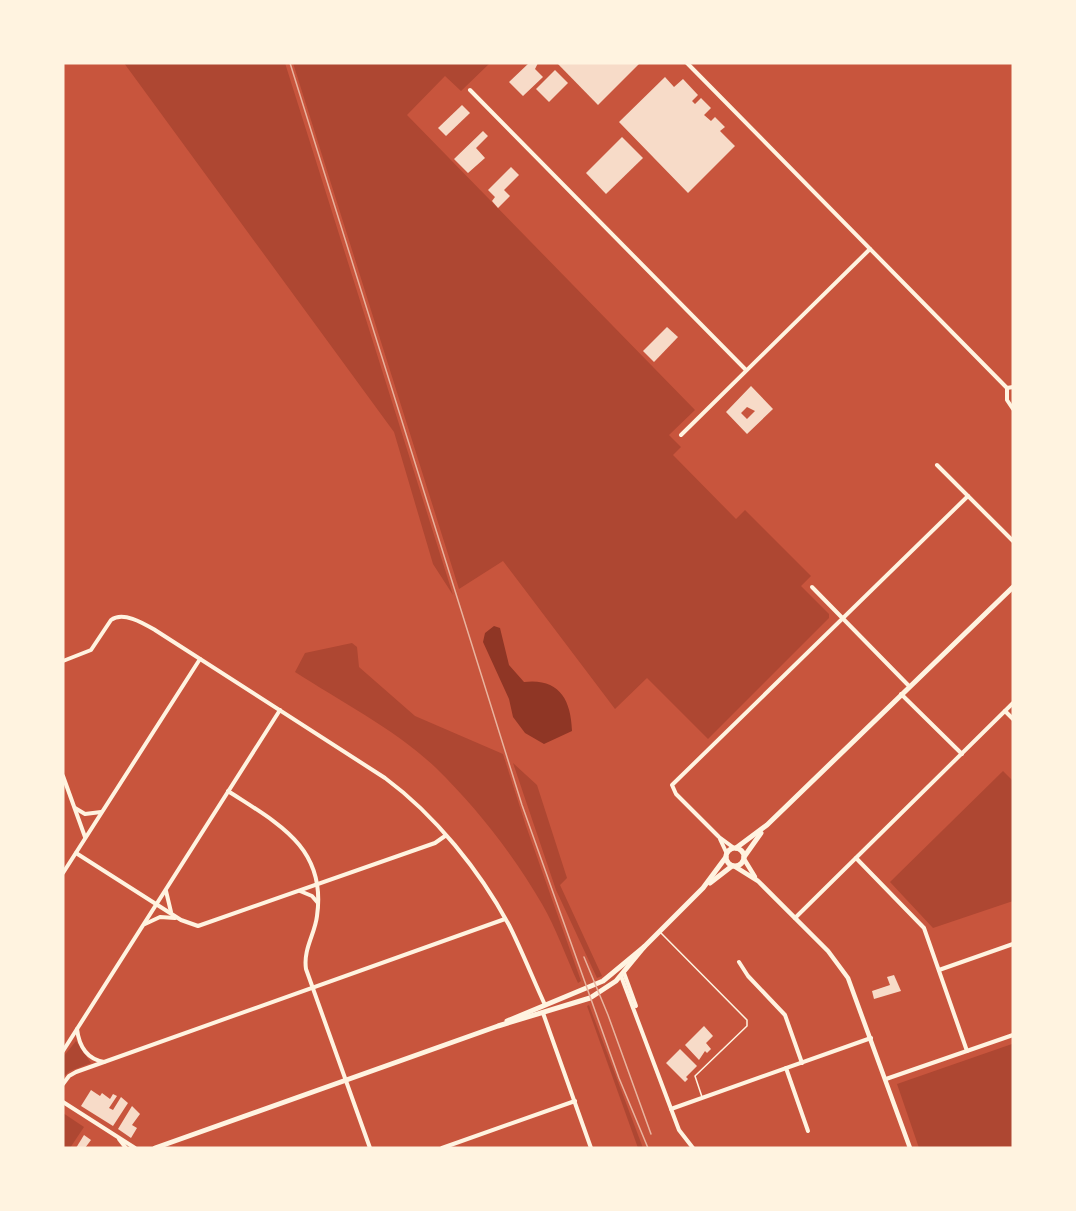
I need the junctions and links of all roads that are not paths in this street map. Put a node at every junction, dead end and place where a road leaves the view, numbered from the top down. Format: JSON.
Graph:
{"nodes":[{"id":1,"x":687,"y":63,"type":"edge"},
{"id":2,"x":470,"y":90,"type":"dead end"},
{"id":3,"x":870,"y":249,"type":"junction"},
{"id":4,"x":746,"y":370,"type":"junction"},
{"id":5,"x":1013,"y":387,"type":"edge"},
{"id":6,"x":1007,"y":388,"type":"junction"},
{"id":7,"x":1013,"y":409,"type":"edge"},
{"id":8,"x":681,"y":435,"type":"dead end"},
{"id":9,"x":937,"y":465,"type":"dead end"},
{"id":10,"x":968,"y":496,"type":"junction"},
{"id":11,"x":1013,"y":541,"type":"edge"},
{"id":12,"x":812,"y":587,"type":"dead end"},
{"id":13,"x":1013,"y":587,"type":"edge"},
{"id":14,"x":842,"y":617,"type":"junction"},
{"id":15,"x":200,"y":659,"type":"junction"},
{"id":16,"x":63,"y":661,"type":"edge"},
{"id":17,"x":909,"y":686,"type":"junction"},
{"id":18,"x":901,"y":693,"type":"junction"},
{"id":19,"x":1013,"y":704,"type":"edge"},
{"id":20,"x":280,"y":710,"type":"junction"},
{"id":21,"x":1005,"y":711,"type":"junction"},
{"id":22,"x":1013,"y":719,"type":"edge"},
{"id":23,"x":962,"y":754,"type":"junction"},
{"id":24,"x":63,"y":776,"type":"edge"},
{"id":25,"x":228,"y":790,"type":"junction"},
{"id":26,"x":74,"y":808,"type":"junction"},
{"id":27,"x":102,"y":812,"type":"junction"},
{"id":28,"x":767,"y":825,"type":"junction"},
{"id":29,"x":445,"y":836,"type":"junction"},
{"id":30,"x":719,"y":837,"type":"junction"},
{"id":31,"x":85,"y":838,"type":"junction"},
{"id":32,"x":735,"y":848,"type":"junction"},
{"id":33,"x":76,"y":853,"type":"junction"},
{"id":34,"x":727,"y":856,"type":"junction"},
{"id":35,"x":744,"y":858,"type":"junction"},
{"id":36,"x":856,"y":858,"type":"junction"},
{"id":37,"x":733,"y":866,"type":"junction"},
{"id":38,"x":63,"y":873,"type":"edge"},
{"id":39,"x":758,"y":881,"type":"junction"},
{"id":40,"x":317,"y":885,"type":"junction"},
{"id":41,"x":704,"y":888,"type":"junction"},
{"id":42,"x":166,"y":890,"type":"junction"},
{"id":43,"x":299,"y":891,"type":"junction"},
{"id":44,"x":156,"y":904,"type":"junction"},
{"id":45,"x":318,"y":904,"type":"junction"},
{"id":46,"x":177,"y":918,"type":"junction"},
{"id":47,"x":795,"y":918,"type":"junction"},
{"id":48,"x":505,"y":919,"type":"junction"},
{"id":49,"x":144,"y":924,"type":"junction"},
{"id":50,"x":660,"y":932,"type":"junction"},
{"id":51,"x":1013,"y":944,"type":"edge"},
{"id":52,"x":644,"y":947,"type":"junction"},
{"id":53,"x":739,"y":962,"type":"dead end"},
{"id":54,"x":618,"y":968,"type":"junction"},
{"id":55,"x":939,"y":970,"type":"junction"},
{"id":56,"x":623,"y":975,"type":"junction"},
{"id":57,"x":312,"y":988,"type":"junction"},
{"id":58,"x":545,"y":1005,"type":"junction"},
{"id":59,"x":543,"y":1013,"type":"junction"},
{"id":60,"x":498,"y":1026,"type":"junction"},
{"id":61,"x":77,"y":1029,"type":"junction"},
{"id":62,"x":1013,"y":1035,"type":"edge"},
{"id":63,"x":872,"y":1038,"type":"junction"},
{"id":64,"x":63,"y":1051,"type":"edge"},
{"id":65,"x":967,"y":1051,"type":"junction"},
{"id":66,"x":105,"y":1062,"type":"junction"},
{"id":67,"x":802,"y":1063,"type":"junction"},
{"id":68,"x":786,"y":1068,"type":"junction"},
{"id":69,"x":885,"y":1079,"type":"junction"},
{"id":70,"x":346,"y":1080,"type":"junction"},
{"id":71,"x":63,"y":1084,"type":"edge"},
{"id":72,"x":702,"y":1098,"type":"junction"},
{"id":73,"x":575,"y":1101,"type":"junction"},
{"id":74,"x":63,"y":1102,"type":"edge"},
{"id":75,"x":671,"y":1109,"type":"junction"},
{"id":76,"x":808,"y":1131,"type":"dead end"},
{"id":77,"x":118,"y":1137,"type":"junction"},
{"id":78,"x":126,"y":1148,"type":"edge"},
{"id":79,"x":135,"y":1148,"type":"edge"},
{"id":80,"x":155,"y":1148,"type":"edge"},
{"id":81,"x":370,"y":1148,"type":"edge"},
{"id":82,"x":442,"y":1148,"type":"edge"},
{"id":83,"x":591,"y":1148,"type":"edge"},
{"id":84,"x":693,"y":1148,"type":"edge"},
{"id":85,"x":910,"y":1148,"type":"edge"}],
"edges":[{"from":1,"to":3,"type":"street"},
{"from":2,"to":4,"type":"street"},
{"from":3,"to":4,"type":"street"},
{"from":3,"to":6,"type":"street"},
{"from":4,"to":8,"type":"street"},
{"from":5,"to":6,"type":"street"},
{"from":6,"to":7,"type":"street"},
{"from":9,"to":10,"type":"street"},
{"from":10,"to":11,"type":"street"},
{"from":10,"to":14,"type":"street"},
{"from":12,"to":14,"type":"street"},
{"from":13,"to":17,"type":"main road"},
{"from":14,"to":17,"type":"street"},
{"from":14,"to":30,"type":"street"},
{"from":15,"to":16,"type":"street"},
{"from":15,"to":20,"type":"street"},
{"from":15,"to":27,"type":"street"},
{"from":17,"to":18,"type":"main road"},
{"from":18,"to":23,"type":"street"},
{"from":18,"to":28,"type":"main road"},
{"from":19,"to":21,"type":"street"},
{"from":20,"to":25,"type":"street"},
{"from":20,"to":29,"type":"street"},
{"from":21,"to":22,"type":"street"},
{"from":21,"to":23,"type":"street"},
{"from":23,"to":36,"type":"street"},
{"from":24,"to":26,"type":"street"},
{"from":25,"to":40,"type":"street"},
{"from":25,"to":42,"type":"street"},
{"from":26,"to":27,"type":"street"},
{"from":26,"to":31,"type":"street"},
{"from":27,"to":31,"type":"street"},
{"from":28,"to":32,"type":"main road"},
{"from":28,"to":35,"type":"main road"},
{"from":29,"to":40,"type":"street"},
{"from":29,"to":48,"type":"street"},
{"from":30,"to":32,"type":"street"},
{"from":30,"to":34,"type":"street"},
{"from":31,"to":33,"type":"street"},
{"from":32,"to":34,"type":"main road"},
{"from":32,"to":35,"type":"main road"},
{"from":33,"to":38,"type":"street"},
{"from":33,"to":44,"type":"street"},
{"from":34,"to":37,"type":"main road"},
{"from":34,"to":41,"type":"main road"},
{"from":35,"to":37,"type":"main road"},
{"from":35,"to":39,"type":"street"},
{"from":36,"to":47,"type":"street"},
{"from":36,"to":55,"type":"street"},
{"from":37,"to":39,"type":"street"},
{"from":37,"to":41,"type":"main road"},
{"from":39,"to":47,"type":"street"},
{"from":40,"to":43,"type":"street"},
{"from":40,"to":45,"type":"street"},
{"from":41,"to":50,"type":"main road"},
{"from":42,"to":44,"type":"street"},
{"from":42,"to":46,"type":"street"},
{"from":43,"to":45,"type":"street"},
{"from":43,"to":46,"type":"street"},
{"from":44,"to":46,"type":"street"},
{"from":44,"to":49,"type":"street"},
{"from":45,"to":57,"type":"street"},
{"from":46,"to":49,"type":"street"},
{"from":47,"to":63,"type":"street"},
{"from":48,"to":57,"type":"street"},
{"from":48,"to":58,"type":"street"},
{"from":49,"to":61,"type":"street"},
{"from":50,"to":52,"type":"main road"},
{"from":50,"to":72,"type":"lane"},
{"from":51,"to":55,"type":"street"},
{"from":52,"to":54,"type":"main road"},
{"from":52,"to":56,"type":"main road"},
{"from":53,"to":67,"type":"street"},
{"from":54,"to":56,"type":"main road"},
{"from":54,"to":58,"type":"main road"},
{"from":55,"to":65,"type":"street"},
{"from":56,"to":59,"type":"main road"},
{"from":56,"to":75,"type":"street"},
{"from":57,"to":66,"type":"street"},
{"from":57,"to":70,"type":"street"},
{"from":58,"to":59,"type":"main road"},
{"from":58,"to":60,"type":"main road"},
{"from":59,"to":60,"type":"main road"},
{"from":59,"to":73,"type":"street"},
{"from":60,"to":70,"type":"main road"},
{"from":61,"to":64,"type":"street"},
{"from":61,"to":66,"type":"street"},
{"from":62,"to":65,"type":"street"},
{"from":63,"to":67,"type":"street"},
{"from":63,"to":69,"type":"street"},
{"from":65,"to":69,"type":"street"},
{"from":66,"to":71,"type":"street"},
{"from":67,"to":68,"type":"street"},
{"from":68,"to":72,"type":"street"},
{"from":68,"to":76,"type":"street"},
{"from":69,"to":85,"type":"street"},
{"from":70,"to":80,"type":"main road"},
{"from":70,"to":81,"type":"street"},
{"from":72,"to":75,"type":"street"},
{"from":73,"to":82,"type":"street"},
{"from":73,"to":83,"type":"street"},
{"from":74,"to":77,"type":"street"},
{"from":75,"to":84,"type":"street"},
{"from":77,"to":78,"type":"street"},
{"from":77,"to":79,"type":"street"}]}
